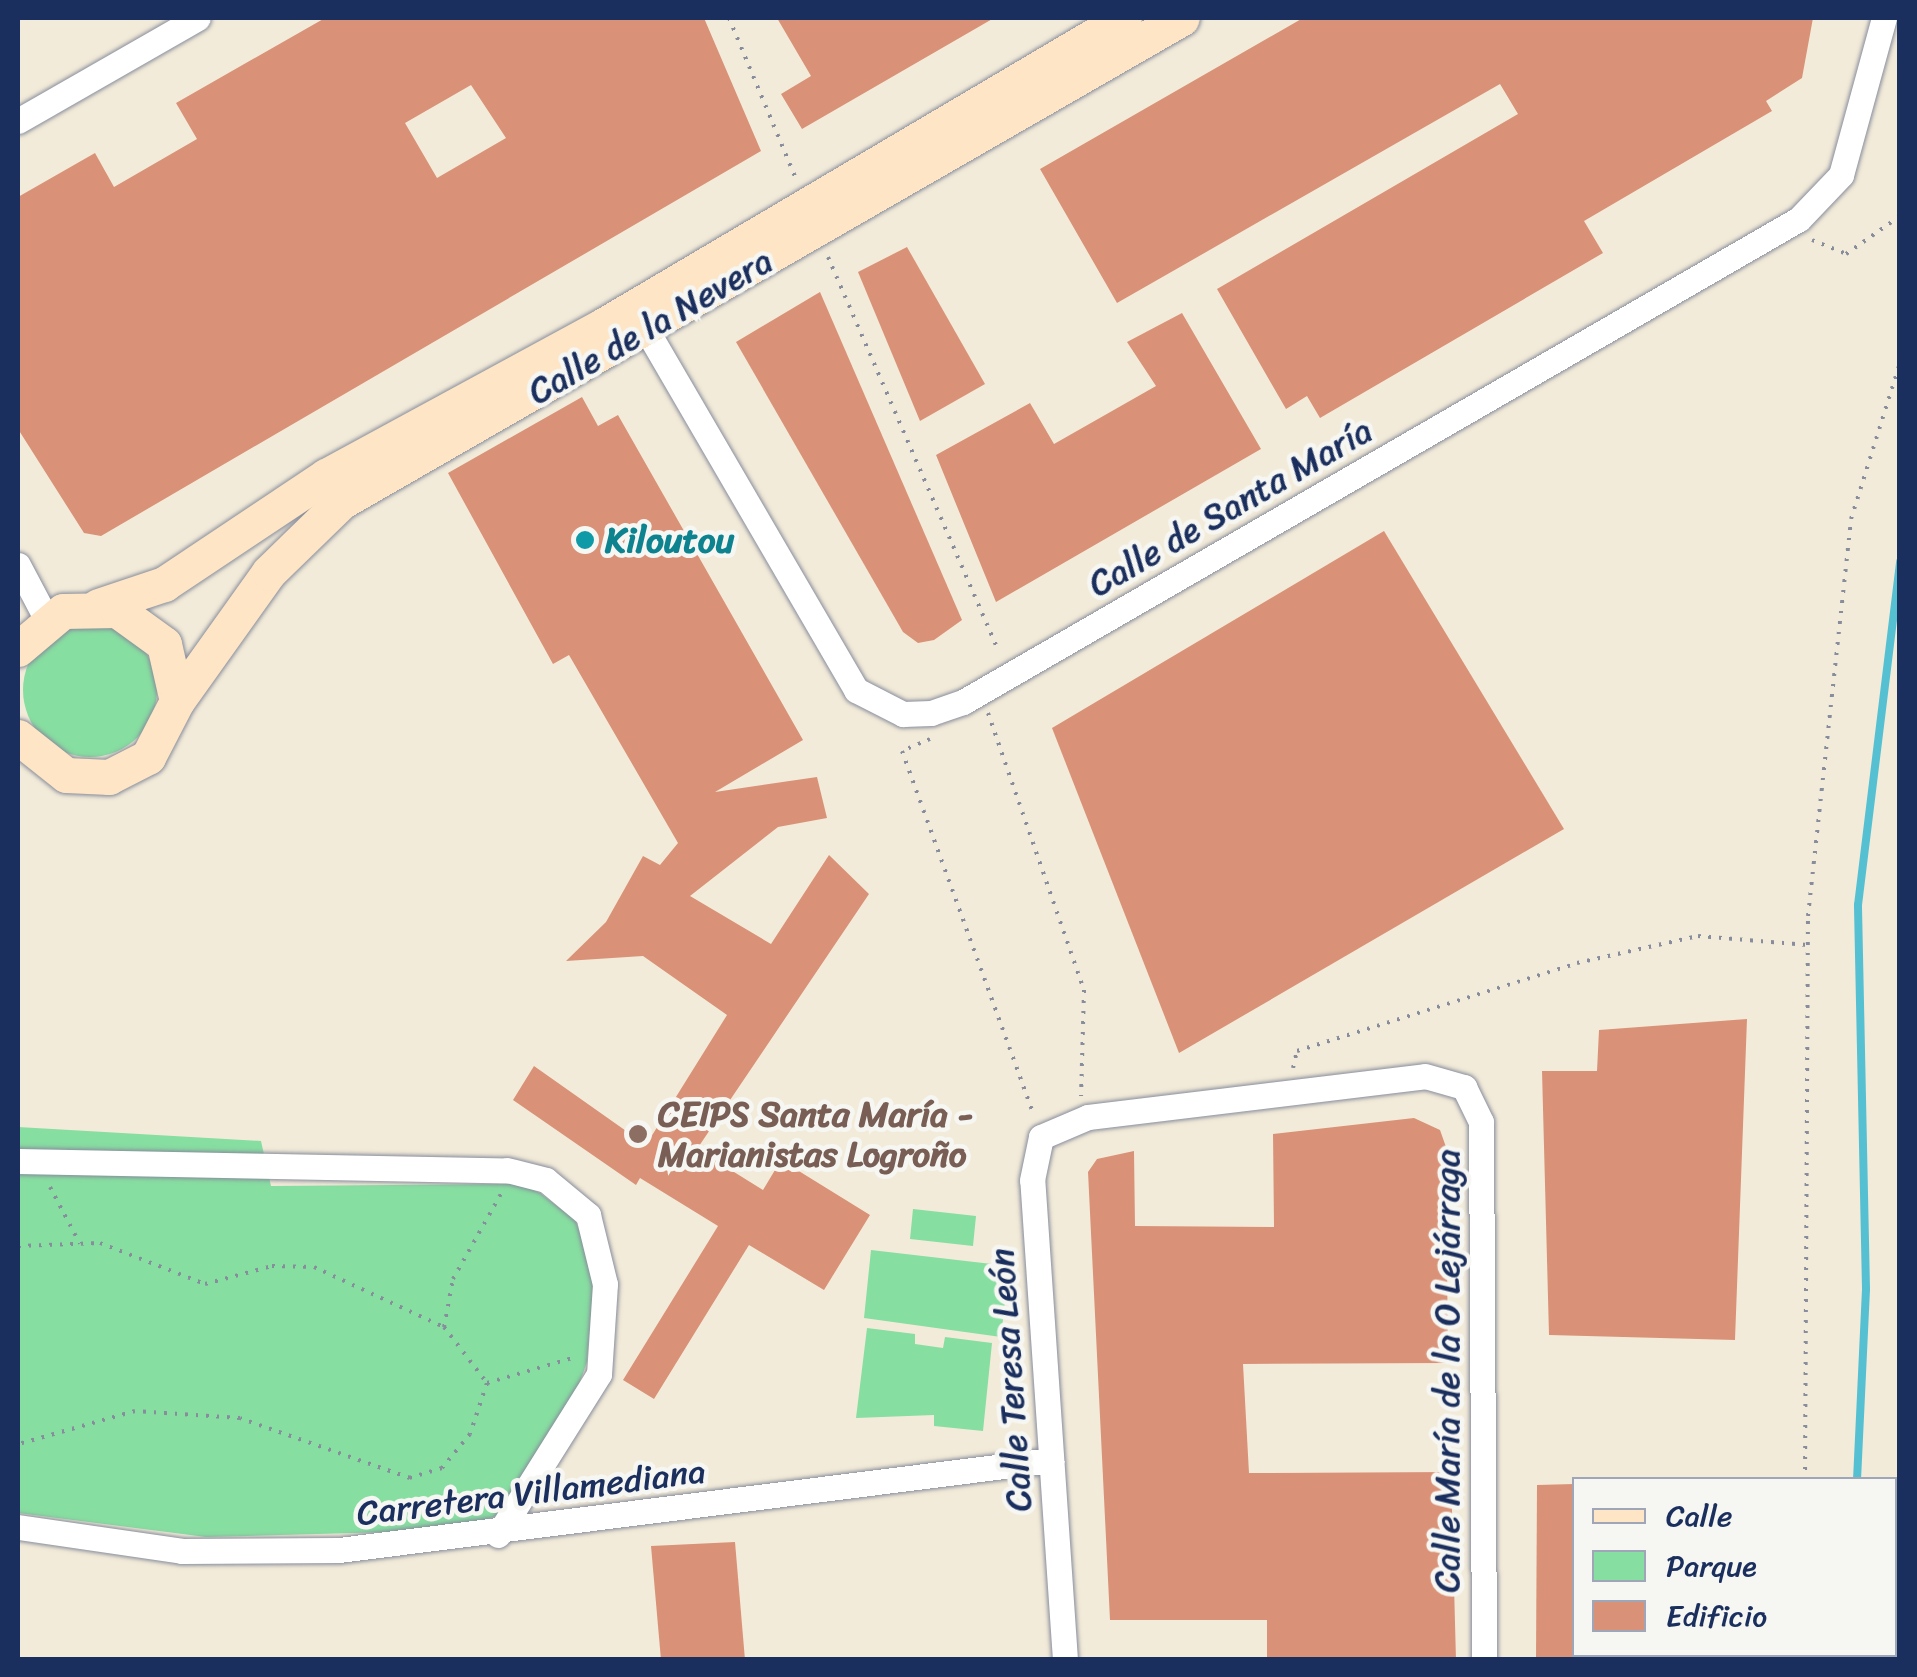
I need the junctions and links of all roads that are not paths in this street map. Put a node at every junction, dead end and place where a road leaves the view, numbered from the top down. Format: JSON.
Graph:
{"nodes":[{"id":1,"x":198,"y":18,"type":"edge"},
{"id":2,"x":1124,"y":18,"type":"edge"},
{"id":3,"x":1182,"y":18,"type":"edge"},
{"id":4,"x":1884,"y":18,"type":"edge"},
{"id":5,"x":18,"y":120,"type":"edge"},
{"id":6,"x":811,"y":218,"type":"junction"},
{"id":7,"x":646,"y":328,"type":"junction"},
{"id":8,"x":18,"y":566,"type":"edge"},
{"id":9,"x":98,"y":606,"type":"junction"},
{"id":10,"x":26,"y":638,"type":"edge"},
{"id":11,"x":178,"y":700,"type":"junction"},
{"id":12,"x":21,"y":747,"type":"edge"},
{"id":13,"x":1042,"y":1137,"type":"joint"},
{"id":14,"x":27,"y":1161,"type":"edge"},
{"id":15,"x":1051,"y":1460,"type":"junction"},
{"id":16,"x":18,"y":1527,"type":"edge"},
{"id":17,"x":498,"y":1535,"type":"junction"},
{"id":18,"x":1065,"y":1660,"type":"edge"},
{"id":19,"x":1484,"y":1660,"type":"edge"}],
"edges":[{"from":1,"to":5,"type":"street"},
{"from":2,"to":6,"type":"main road","name":"Calle de la Nevera"},
{"from":3,"to":6,"type":"main road","name":"Calle de la Nevera"},
{"from":4,"to":7,"type":"street","name":"Calle de Santa María"},
{"from":6,"to":7,"type":"main road","name":"Calle de la Nevera"},
{"from":6,"to":9,"type":"main road","name":"Calle de la Nevera"},
{"from":7,"to":11,"type":"main road","name":"Calle de la Nevera"},
{"from":8,"to":10,"type":"street"},
{"from":9,"to":10,"type":"main road","name":"Calle de la Nevera"},
{"from":9,"to":11,"type":"main road"},
{"from":11,"to":12,"type":"main road","name":"Calle de la Nevera"},
{"from":13,"to":15,"type":"street","name":"Calle Teresa León"},
{"from":13,"to":19,"type":"street","name":"Calle María de la O Lejárraga"},
{"from":14,"to":17,"type":"street"},
{"from":15,"to":17,"type":"street","name":"Carretera Villamediana"},
{"from":15,"to":18,"type":"street","name":"Calle Teresa León"},
{"from":16,"to":17,"type":"street","name":"Carretera Villamediana"}]}
